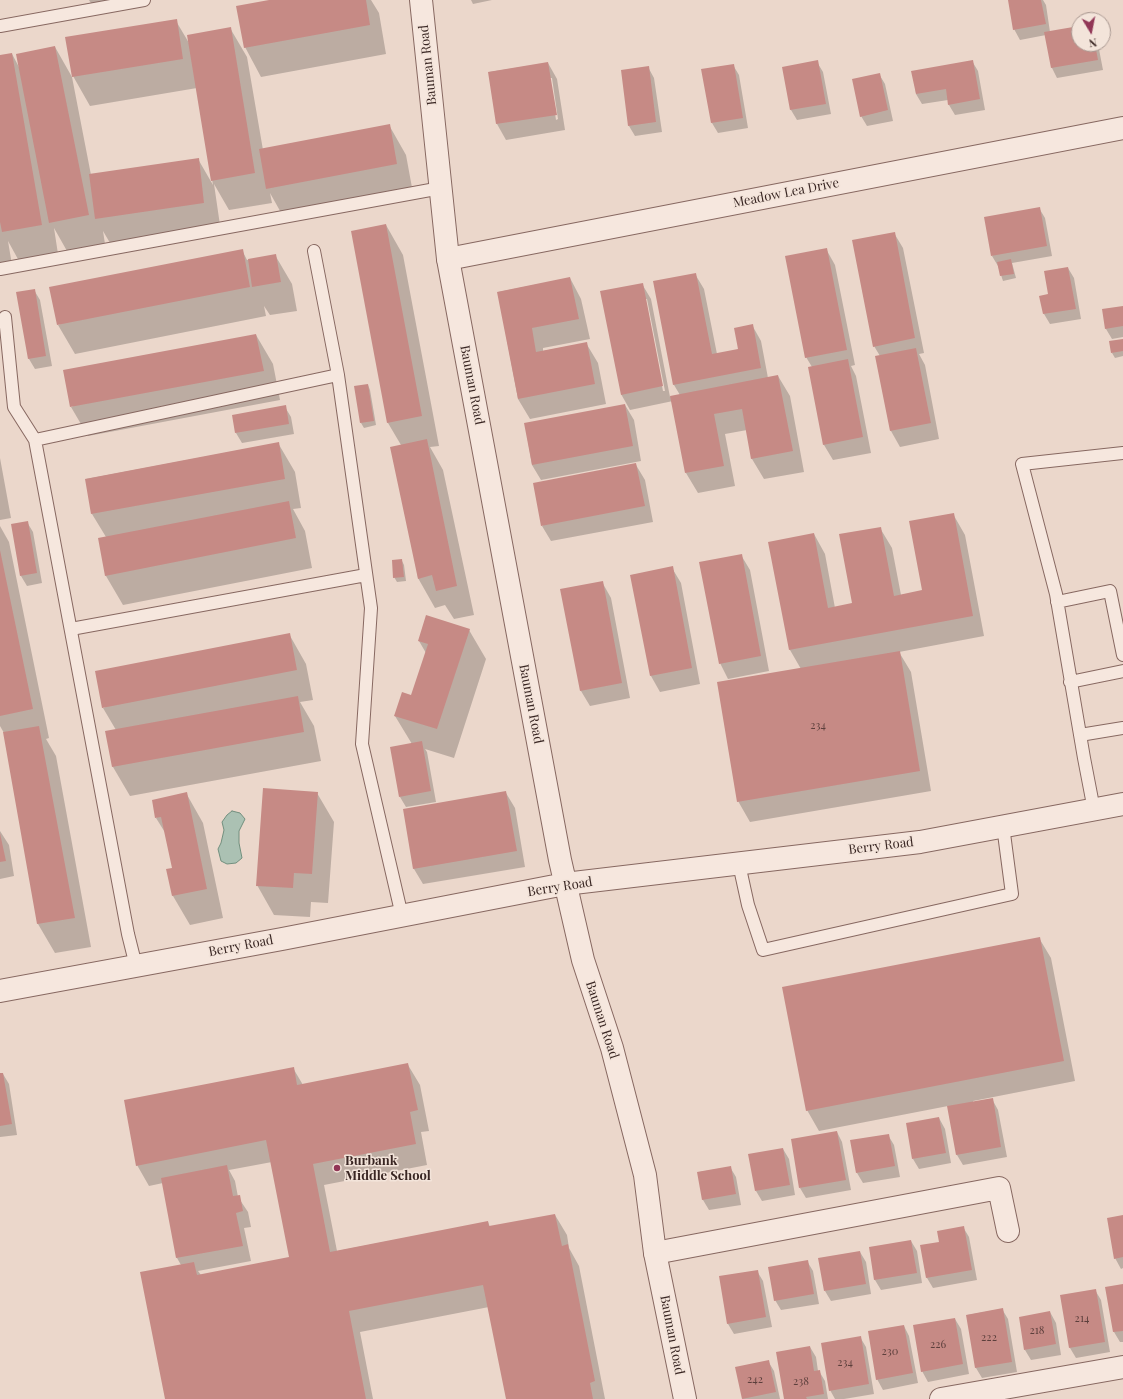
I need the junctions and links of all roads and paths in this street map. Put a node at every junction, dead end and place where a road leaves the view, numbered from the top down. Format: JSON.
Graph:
{"nodes":[{"id":1,"x":144,"y":0,"type":"edge"},
{"id":2,"x":421,"y":0,"type":"edge"},
{"id":3,"x":0,"y":26,"type":"edge"},
{"id":4,"x":1123,"y":128,"type":"edge"},
{"id":5,"x":441,"y":188,"type":"junction"},
{"id":6,"x":314,"y":251,"type":"dead end"},
{"id":7,"x":448,"y":259,"type":"junction"},
{"id":8,"x":0,"y":269,"type":"edge"},
{"id":9,"x":5,"y":317,"type":"dead end"},
{"id":10,"x":338,"y":375,"type":"junction"},
{"id":11,"x":35,"y":440,"type":"junction"},
{"id":12,"x":1123,"y":453,"type":"edge"},
{"id":13,"x":366,"y":575,"type":"junction"},
{"id":14,"x":1057,"y":602,"type":"junction"},
{"id":15,"x":71,"y":629,"type":"junction"},
{"id":16,"x":1123,"y":655,"type":"edge"},
{"id":17,"x":1123,"y":671,"type":"edge"},
{"id":18,"x":1070,"y":682,"type":"junction"},
{"id":19,"x":1123,"y":728,"type":"edge"},
{"id":20,"x":1080,"y":736,"type":"junction"},
{"id":21,"x":1123,"y":804,"type":"edge"},
{"id":22,"x":1094,"y":810,"type":"junction"},
{"id":23,"x":1003,"y":826,"type":"junction"},
{"id":24,"x":739,"y":864,"type":"junction"},
{"id":25,"x":565,"y":884,"type":"junction"},
{"id":26,"x":402,"y":916,"type":"junction"},
{"id":27,"x":136,"y":966,"type":"junction"},
{"id":28,"x":0,"y":991,"type":"edge"},
{"id":29,"x":1008,"y":1231,"type":"dead end"},
{"id":30,"x":655,"y":1253,"type":"junction"},
{"id":31,"x":1123,"y":1367,"type":"edge"},
{"id":32,"x":685,"y":1399,"type":"edge"},
{"id":33,"x":941,"y":1399,"type":"edge"}],
"edges":[{"from":1,"to":3,"type":"lane"},
{"from":2,"to":5,"type":"street","name":"Bauman Road"},
{"from":4,"to":7,"type":"street","name":"Meadow Lea Drive"},
{"from":5,"to":7,"type":"street","name":"Bauman Road"},
{"from":5,"to":8,"type":"lane"},
{"from":6,"to":10,"type":"lane"},
{"from":7,"to":25,"type":"street","name":"Bauman Road"},
{"from":9,"to":11,"type":"lane"},
{"from":10,"to":11,"type":"lane"},
{"from":10,"to":13,"type":"lane"},
{"from":11,"to":15,"type":"lane"},
{"from":12,"to":14,"type":"lane"},
{"from":13,"to":15,"type":"lane"},
{"from":13,"to":26,"type":"lane"},
{"from":14,"to":16,"type":"lane"},
{"from":14,"to":18,"type":"lane"},
{"from":15,"to":27,"type":"lane"},
{"from":17,"to":18,"type":"lane"},
{"from":18,"to":20,"type":"lane"},
{"from":19,"to":20,"type":"lane"},
{"from":20,"to":22,"type":"lane"},
{"from":21,"to":22,"type":"street","name":"Berry Road"},
{"from":22,"to":23,"type":"street","name":"Berry Road"},
{"from":23,"to":24,"type":"street","name":"Berry Road"},
{"from":23,"to":24,"type":"lane"},
{"from":24,"to":25,"type":"street","name":"Berry Road"},
{"from":25,"to":26,"type":"street","name":"Berry Road"},
{"from":25,"to":30,"type":"street","name":"Bauman Road"},
{"from":26,"to":27,"type":"street","name":"Berry Road"},
{"from":27,"to":28,"type":"street","name":"Berry Road"},
{"from":29,"to":30,"type":"street"},
{"from":30,"to":32,"type":"street","name":"Bauman Road"},
{"from":31,"to":33,"type":"street"}]}
